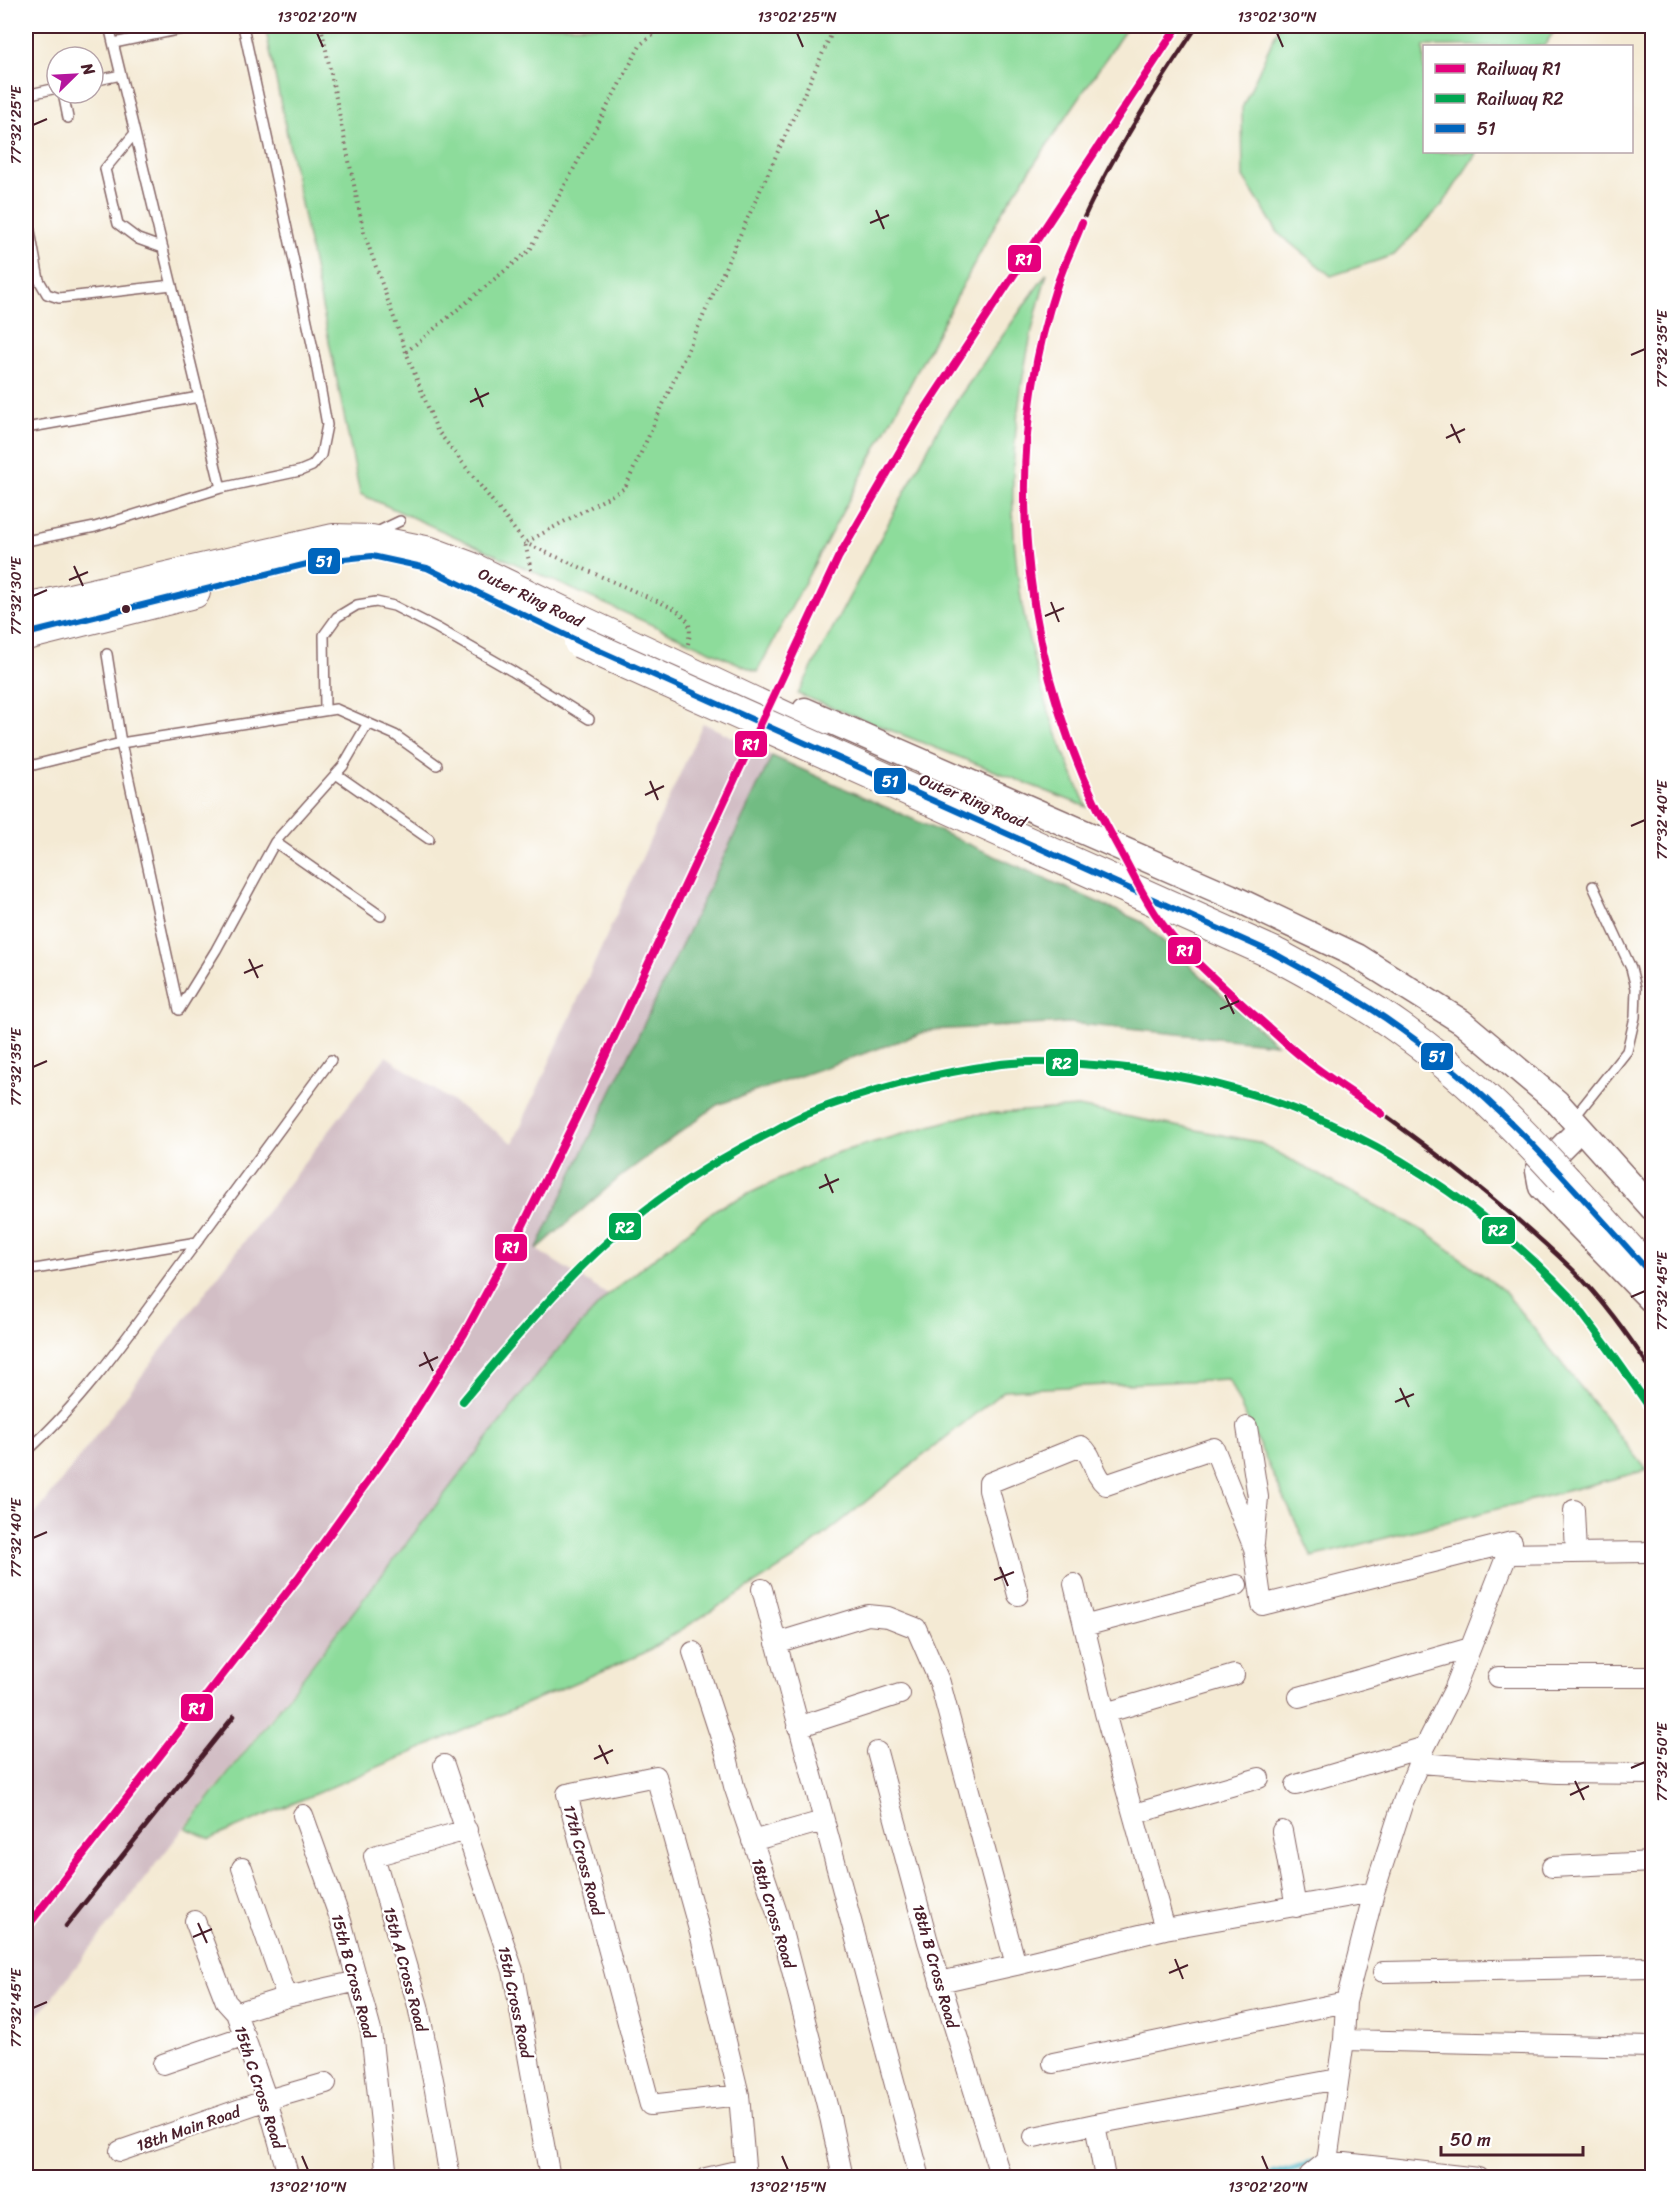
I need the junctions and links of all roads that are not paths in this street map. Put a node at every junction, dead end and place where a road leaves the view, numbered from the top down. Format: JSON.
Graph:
{"nodes":[{"id":1,"x":109,"y":26,"type":"edge"},
{"id":2,"x":196,"y":26,"type":"edge"},
{"id":3,"x":243,"y":26,"type":"edge"},
{"id":4,"x":114,"y":43,"type":"junction"},
{"id":5,"x":121,"y":75,"type":"junction"},
{"id":6,"x":105,"y":78,"type":"edge"},
{"id":7,"x":45,"y":90,"type":"edge"},
{"id":8,"x":26,"y":94,"type":"edge"},
{"id":9,"x":65,"y":105,"type":"edge"},
{"id":10,"x":68,"y":118,"type":"dead end"},
{"id":11,"x":135,"y":133,"type":"junction"},
{"id":12,"x":26,"y":209,"type":"edge"},
{"id":13,"x":164,"y":248,"type":"junction"},
{"id":14,"x":172,"y":285,"type":"junction"},
{"id":15,"x":199,"y":397,"type":"junction"},
{"id":16,"x":26,"y":428,"type":"edge"},
{"id":17,"x":221,"y":488,"type":"junction"},
{"id":18,"x":400,"y":521,"type":"dead end"},
{"id":19,"x":358,"y":541,"type":"junction"},
{"id":20,"x":26,"y":542,"type":"edge"},
{"id":21,"x":26,"y":610,"type":"edge"},
{"id":22,"x":583,"y":633,"type":"junction"},
{"id":23,"x":26,"y":634,"type":"edge"},
{"id":24,"x":107,"y":654,"type":"dead end"},
{"id":25,"x":325,"y":709,"type":"junction"},
{"id":26,"x":805,"y":710,"type":"dead end"},
{"id":27,"x":589,"y":719,"type":"dead end"},
{"id":28,"x":368,"y":723,"type":"junction"},
{"id":29,"x":121,"y":743,"type":"junction"},
{"id":30,"x":437,"y":765,"type":"dead end"},
{"id":31,"x":26,"y":767,"type":"edge"},
{"id":32,"x":336,"y":774,"type":"junction"},
{"id":33,"x":429,"y":838,"type":"dead end"},
{"id":34,"x":275,"y":842,"type":"junction"},
{"id":35,"x":1593,"y":886,"type":"dead end"},
{"id":36,"x":381,"y":915,"type":"dead end"},
{"id":37,"x":331,"y":1060,"type":"dead end"},
{"id":38,"x":1576,"y":1124,"type":"junction"},
{"id":39,"x":1571,"y":1176,"type":"junction"},
{"id":40,"x":1653,"y":1208,"type":"edge"},
{"id":41,"x":197,"y":1242,"type":"junction"},
{"id":42,"x":1653,"y":1256,"type":"edge"},
{"id":43,"x":26,"y":1268,"type":"edge"},
{"id":44,"x":1653,"y":1275,"type":"edge"},
{"id":45,"x":1653,"y":1301,"type":"edge"},
{"id":46,"x":1247,"y":1427,"type":"dead end"},
{"id":47,"x":26,"y":1452,"type":"edge"},
{"id":48,"x":1574,"y":1510,"type":"dead end"},
{"id":49,"x":1254,"y":1548,"type":"junction"},
{"id":50,"x":1653,"y":1550,"type":"edge"},
{"id":51,"x":1576,"y":1553,"type":"junction"},
{"id":52,"x":1507,"y":1554,"type":"junction"},
{"id":53,"x":1074,"y":1584,"type":"dead end"},
{"id":54,"x":1237,"y":1585,"type":"dead end"},
{"id":55,"x":762,"y":1589,"type":"dead end"},
{"id":56,"x":1018,"y":1595,"type":"dead end"},
{"id":57,"x":1084,"y":1626,"type":"junction"},
{"id":58,"x":776,"y":1643,"type":"junction"},
{"id":59,"x":1470,"y":1648,"type":"junction"},
{"id":60,"x":693,"y":1652,"type":"dead end"},
{"id":61,"x":1234,"y":1675,"type":"dead end"},
{"id":62,"x":1498,"y":1677,"type":"dead end"},
{"id":63,"x":1653,"y":1677,"type":"edge"},
{"id":64,"x":900,"y":1694,"type":"dead end"},
{"id":65,"x":1299,"y":1697,"type":"dead end"},
{"id":66,"x":1105,"y":1713,"type":"junction"},
{"id":67,"x":798,"y":1727,"type":"junction"},
{"id":68,"x":877,"y":1752,"type":"dead end"},
{"id":69,"x":1422,"y":1755,"type":"junction"},
{"id":70,"x":444,"y":1765,"type":"dead end"},
{"id":71,"x":1653,"y":1774,"type":"edge"},
{"id":72,"x":1258,"y":1778,"type":"dead end"},
{"id":73,"x":1296,"y":1785,"type":"dead end"},
{"id":74,"x":1134,"y":1814,"type":"junction"},
{"id":75,"x":303,"y":1815,"type":"dead end"},
{"id":76,"x":823,"y":1821,"type":"junction"},
{"id":77,"x":467,"y":1830,"type":"junction"},
{"id":78,"x":1282,"y":1832,"type":"dead end"},
{"id":79,"x":752,"y":1841,"type":"junction"},
{"id":80,"x":1653,"y":1862,"type":"edge"},
{"id":81,"x":1552,"y":1867,"type":"dead end"},
{"id":82,"x":242,"y":1868,"type":"dead end"},
{"id":83,"x":1374,"y":1892,"type":"junction"},
{"id":84,"x":1296,"y":1907,"type":"junction"},
{"id":85,"x":195,"y":1921,"type":"dead end"},
{"id":86,"x":1165,"y":1929,"type":"junction"},
{"id":87,"x":1016,"y":1965,"type":"junction"},
{"id":88,"x":1653,"y":1967,"type":"edge"},
{"id":89,"x":1383,"y":1972,"type":"dead end"},
{"id":90,"x":358,"y":1981,"type":"junction"},
{"id":91,"x":940,"y":1982,"type":"junction"},
{"id":92,"x":287,"y":1997,"type":"junction"},
{"id":93,"x":1346,"y":2002,"type":"junction"},
{"id":94,"x":236,"y":2013,"type":"junction"},
{"id":95,"x":245,"y":2036,"type":"junction"},
{"id":96,"x":1344,"y":2040,"type":"junction"},
{"id":97,"x":1653,"y":2047,"type":"edge"},
{"id":98,"x":1053,"y":2063,"type":"dead end"},
{"id":99,"x":163,"y":2064,"type":"dead end"},
{"id":100,"x":1338,"y":2079,"type":"junction"},
{"id":101,"x":326,"y":2083,"type":"dead end"},
{"id":102,"x":739,"y":2095,"type":"junction"},
{"id":103,"x":267,"y":2100,"type":"junction"},
{"id":104,"x":1095,"y":2124,"type":"junction"},
{"id":105,"x":1034,"y":2137,"type":"dead end"},
{"id":106,"x":120,"y":2151,"type":"dead end"},
{"id":107,"x":1327,"y":2161,"type":"junction"},
{"id":108,"x":745,"y":2173,"type":"edge"},
{"id":109,"x":1306,"y":2177,"type":"edge"},
{"id":110,"x":289,"y":2178,"type":"edge"},
{"id":111,"x":387,"y":2178,"type":"edge"},
{"id":112,"x":450,"y":2178,"type":"edge"},
{"id":113,"x":550,"y":2178,"type":"edge"},
{"id":114,"x":706,"y":2178,"type":"edge"},
{"id":115,"x":843,"y":2178,"type":"edge"},
{"id":116,"x":920,"y":2178,"type":"edge"},
{"id":117,"x":1001,"y":2178,"type":"edge"},
{"id":118,"x":1105,"y":2178,"type":"edge"},
{"id":119,"x":1478,"y":2178,"type":"edge"}],
"edges":[{"from":1,"to":4,"type":"lane"},
{"from":2,"to":4,"type":"lane"},
{"from":3,"to":17,"type":"lane"},
{"from":4,"to":5,"type":"lane"},
{"from":5,"to":6,"type":"lane"},
{"from":5,"to":11,"type":"lane"},
{"from":7,"to":8,"type":"lane"},
{"from":9,"to":10,"type":"lane"},
{"from":11,"to":13,"type":"lane"},
{"from":11,"to":13,"type":"lane"},
{"from":12,"to":14,"type":"lane"},
{"from":13,"to":14,"type":"lane"},
{"from":14,"to":15,"type":"lane"},
{"from":15,"to":16,"type":"lane"},
{"from":15,"to":17,"type":"lane"},
{"from":17,"to":20,"type":"lane"},
{"from":18,"to":19,"type":"lane"},
{"from":19,"to":21,"type":"highway","name":"Outer Ring Road"},
{"from":19,"to":22,"type":"highway","name":"Outer Ring Road"},
{"from":22,"to":23,"type":"highway","name":"Outer Ring Road"},
{"from":22,"to":39,"type":"highway","name":"Outer Ring Road","bridge":true},
{"from":24,"to":29,"type":"lane"},
{"from":25,"to":27,"type":"lane"},
{"from":25,"to":28,"type":"lane"},
{"from":25,"to":29,"type":"lane"},
{"from":26,"to":38,"type":"street"},
{"from":28,"to":30,"type":"lane"},
{"from":28,"to":32,"type":"lane"},
{"from":29,"to":31,"type":"lane"},
{"from":29,"to":34,"type":"lane"},
{"from":32,"to":33,"type":"lane"},
{"from":32,"to":34,"type":"lane"},
{"from":34,"to":36,"type":"lane"},
{"from":35,"to":38,"type":"lane"},
{"from":37,"to":41,"type":"lane"},
{"from":38,"to":40,"type":"street"},
{"from":38,"to":45,"type":"street"},
{"from":39,"to":42,"type":"highway","name":"Outer Ring Road"},
{"from":39,"to":44,"type":"highway","name":"Outer Ring Road"},
{"from":41,"to":43,"type":"lane"},
{"from":41,"to":47,"type":"lane"},
{"from":46,"to":49,"type":"street"},
{"from":48,"to":51,"type":"street"},
{"from":49,"to":52,"type":"street"},
{"from":49,"to":56,"type":"street"},
{"from":50,"to":51,"type":"street"},
{"from":51,"to":52,"type":"street"},
{"from":52,"to":59,"type":"street"},
{"from":53,"to":57,"type":"street"},
{"from":54,"to":57,"type":"street"},
{"from":55,"to":58,"type":"street"},
{"from":57,"to":66,"type":"street"},
{"from":58,"to":67,"type":"street"},
{"from":58,"to":87,"type":"street"},
{"from":59,"to":65,"type":"street"},
{"from":59,"to":69,"type":"street"},
{"from":60,"to":79,"type":"street","name":"18th Cross Road"},
{"from":61,"to":66,"type":"street"},
{"from":62,"to":63,"type":"street"},
{"from":64,"to":67,"type":"street"},
{"from":66,"to":74,"type":"street"},
{"from":67,"to":76,"type":"street"},
{"from":68,"to":91,"type":"street","name":"18th B Cross Road"},
{"from":69,"to":71,"type":"street"},
{"from":69,"to":73,"type":"street"},
{"from":69,"to":83,"type":"street"},
{"from":70,"to":77,"type":"street","name":"15th Cross Road"},
{"from":72,"to":74,"type":"street"},
{"from":74,"to":86,"type":"street"},
{"from":75,"to":90,"type":"street","name":"15th B Cross Road"},
{"from":76,"to":79,"type":"street"},
{"from":76,"to":116,"type":"street"},
{"from":77,"to":112,"type":"street","name":"15th A Cross Road"},
{"from":77,"to":113,"type":"street","name":"15th Cross Road"},
{"from":78,"to":84,"type":"street"},
{"from":79,"to":115,"type":"street","name":"18th Cross Road"},
{"from":80,"to":81,"type":"street"},
{"from":82,"to":92,"type":"street"},
{"from":83,"to":84,"type":"street"},
{"from":83,"to":93,"type":"street"},
{"from":84,"to":86,"type":"street"},
{"from":85,"to":94,"type":"street"},
{"from":86,"to":87,"type":"street"},
{"from":87,"to":91,"type":"street"},
{"from":88,"to":89,"type":"street"},
{"from":90,"to":92,"type":"street","name":"15th C Cross Road"},
{"from":90,"to":111,"type":"street","name":"15th B Cross Road"},
{"from":91,"to":117,"type":"street","name":"18th B Cross Road"},
{"from":92,"to":94,"type":"street","name":"15th C Cross Road"},
{"from":93,"to":96,"type":"street"},
{"from":93,"to":98,"type":"street"},
{"from":94,"to":95,"type":"street","name":"15th C Cross Road"},
{"from":95,"to":99,"type":"street"},
{"from":95,"to":103,"type":"street","name":"15th C Cross Road"},
{"from":96,"to":97,"type":"street"},
{"from":96,"to":100,"type":"street"},
{"from":100,"to":104,"type":"street"},
{"from":100,"to":107,"type":"street"},
{"from":101,"to":103,"type":"street","name":"18th Main Road"},
{"from":102,"to":102,"type":"street","name":"17th Cross Road"},
{"from":102,"to":108,"type":"street","name":"17th Cross Road"},
{"from":103,"to":106,"type":"street","name":"18th Main Road"},
{"from":103,"to":110,"type":"street","name":"15th C Cross Road"},
{"from":104,"to":105,"type":"street"},
{"from":104,"to":118,"type":"street"},
{"from":107,"to":109,"type":"street"},
{"from":107,"to":119,"type":"street"},
{"from":108,"to":114,"type":"street"}]}
